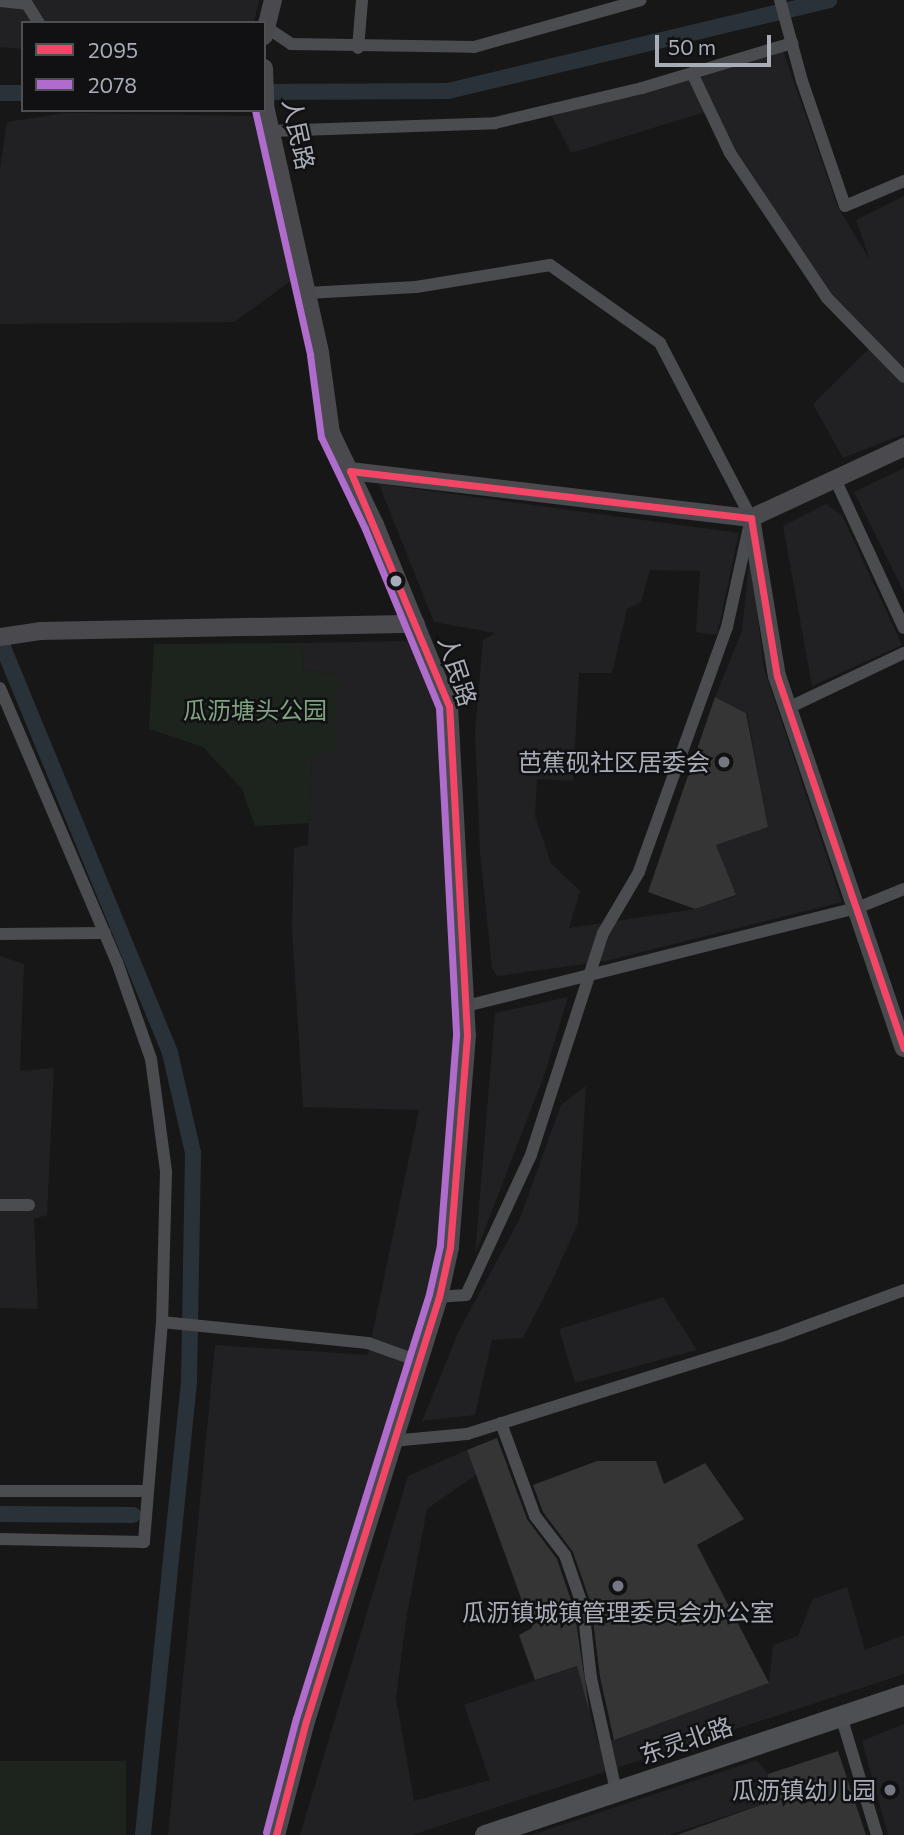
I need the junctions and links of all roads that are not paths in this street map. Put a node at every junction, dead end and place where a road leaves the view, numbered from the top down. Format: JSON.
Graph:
{"nodes":[{"id":1,"x":273,"y":0,"type":"edge"},
{"id":2,"x":362,"y":0,"type":"edge"},
{"id":3,"x":641,"y":0,"type":"edge"},
{"id":4,"x":780,"y":0,"type":"edge"},
{"id":5,"x":0,"y":1,"type":"edge"},
{"id":6,"x":38,"y":21,"type":"edge"},
{"id":7,"x":266,"y":28,"type":"edge"},
{"id":8,"x":266,"y":32,"type":"edge"},
{"id":9,"x":792,"y":43,"type":"junction"},
{"id":10,"x":358,"y":48,"type":"junction"},
{"id":11,"x":692,"y":73,"type":"junction"},
{"id":12,"x":266,"y":110,"type":"edge"},
{"id":13,"x":271,"y":131,"type":"junction"},
{"id":14,"x":904,"y":181,"type":"edge"},
{"id":15,"x":307,"y":293,"type":"junction"},
{"id":16,"x":904,"y":377,"type":"edge"},
{"id":17,"x":904,"y":447,"type":"edge"},
{"id":18,"x":350,"y":471,"type":"junction"},
{"id":19,"x":835,"y":479,"type":"junction"},
{"id":20,"x":751,"y":518,"type":"junction"},
{"id":21,"x":416,"y":624,"type":"junction"},
{"id":22,"x":904,"y":628,"type":"edge"},
{"id":23,"x":0,"y":637,"type":"edge"},
{"id":24,"x":904,"y":653,"type":"edge"},
{"id":25,"x":0,"y":688,"type":"edge"},
{"id":26,"x":788,"y":708,"type":"junction"},
{"id":27,"x":904,"y":889,"type":"edge"},
{"id":28,"x":857,"y":908,"type":"junction"},
{"id":29,"x":105,"y":933,"type":"junction"},
{"id":30,"x":0,"y":934,"type":"edge"},
{"id":31,"x":588,"y":978,"type":"junction"},
{"id":32,"x":466,"y":1006,"type":"junction"},
{"id":33,"x":904,"y":1048,"type":"edge"},
{"id":34,"x":0,"y":1205,"type":"edge"},
{"id":35,"x":29,"y":1205,"type":"dead end"},
{"id":36,"x":904,"y":1290,"type":"edge"},
{"id":37,"x":439,"y":1297,"type":"junction"},
{"id":38,"x":162,"y":1322,"type":"junction"},
{"id":39,"x":418,"y":1361,"type":"junction"},
{"id":40,"x":501,"y":1423,"type":"junction"},
{"id":41,"x":392,"y":1441,"type":"junction"},
{"id":42,"x":0,"y":1491,"type":"edge"},
{"id":43,"x":147,"y":1491,"type":"junction"},
{"id":44,"x":0,"y":1539,"type":"edge"},
{"id":45,"x":904,"y":1695,"type":"edge"},
{"id":46,"x":841,"y":1716,"type":"junction"},
{"id":47,"x":616,"y":1791,"type":"junction"},
{"id":48,"x":276,"y":1835,"type":"edge"},
{"id":49,"x":485,"y":1835,"type":"edge"},
{"id":50,"x":877,"y":1835,"type":"edge"}],
"edges":[{"from":1,"to":7,"type":"street"},
{"from":2,"to":10,"type":"street"},
{"from":3,"to":10,"type":"street"},
{"from":4,"to":9,"type":"street"},
{"from":5,"to":6,"type":"street"},
{"from":8,"to":10,"type":"street"},
{"from":9,"to":11,"type":"street"},
{"from":9,"to":14,"type":"street"},
{"from":11,"to":13,"type":"street"},
{"from":11,"to":16,"type":"street"},
{"from":12,"to":13,"type":"street","name":"人民路"},
{"from":13,"to":15,"type":"street","name":"人民路"},
{"from":15,"to":18,"type":"street","name":"人民路"},
{"from":15,"to":20,"type":"street"},
{"from":17,"to":19,"type":"street"},
{"from":18,"to":20,"type":"street"},
{"from":18,"to":21,"type":"street","name":"人民路"},
{"from":19,"to":20,"type":"street"},
{"from":19,"to":22,"type":"street"},
{"from":20,"to":26,"type":"street"},
{"from":20,"to":31,"type":"street"},
{"from":21,"to":23,"type":"street"},
{"from":21,"to":32,"type":"street","name":"人民路"},
{"from":24,"to":26,"type":"street"},
{"from":25,"to":29,"type":"street"},
{"from":26,"to":28,"type":"street"},
{"from":27,"to":28,"type":"street"},
{"from":28,"to":31,"type":"street"},
{"from":28,"to":33,"type":"street"},
{"from":29,"to":30,"type":"street"},
{"from":29,"to":38,"type":"street"},
{"from":31,"to":32,"type":"street"},
{"from":31,"to":37,"type":"street"},
{"from":32,"to":37,"type":"street","name":"人民路"},
{"from":34,"to":35,"type":"street"},
{"from":36,"to":40,"type":"street"},
{"from":37,"to":39,"type":"street","name":"人民路"},
{"from":38,"to":39,"type":"street"},
{"from":38,"to":43,"type":"street"},
{"from":39,"to":41,"type":"street","name":"人民路"},
{"from":40,"to":41,"type":"street"},
{"from":40,"to":47,"type":"street"},
{"from":41,"to":48,"type":"street","name":"人民路"},
{"from":42,"to":43,"type":"street"},
{"from":43,"to":44,"type":"street"},
{"from":45,"to":46,"type":"main road","name":"东灵北路"},
{"from":46,"to":47,"type":"main road","name":"东灵北路"},
{"from":46,"to":50,"type":"street"},
{"from":47,"to":49,"type":"main road","name":"东灵北路"}]}
